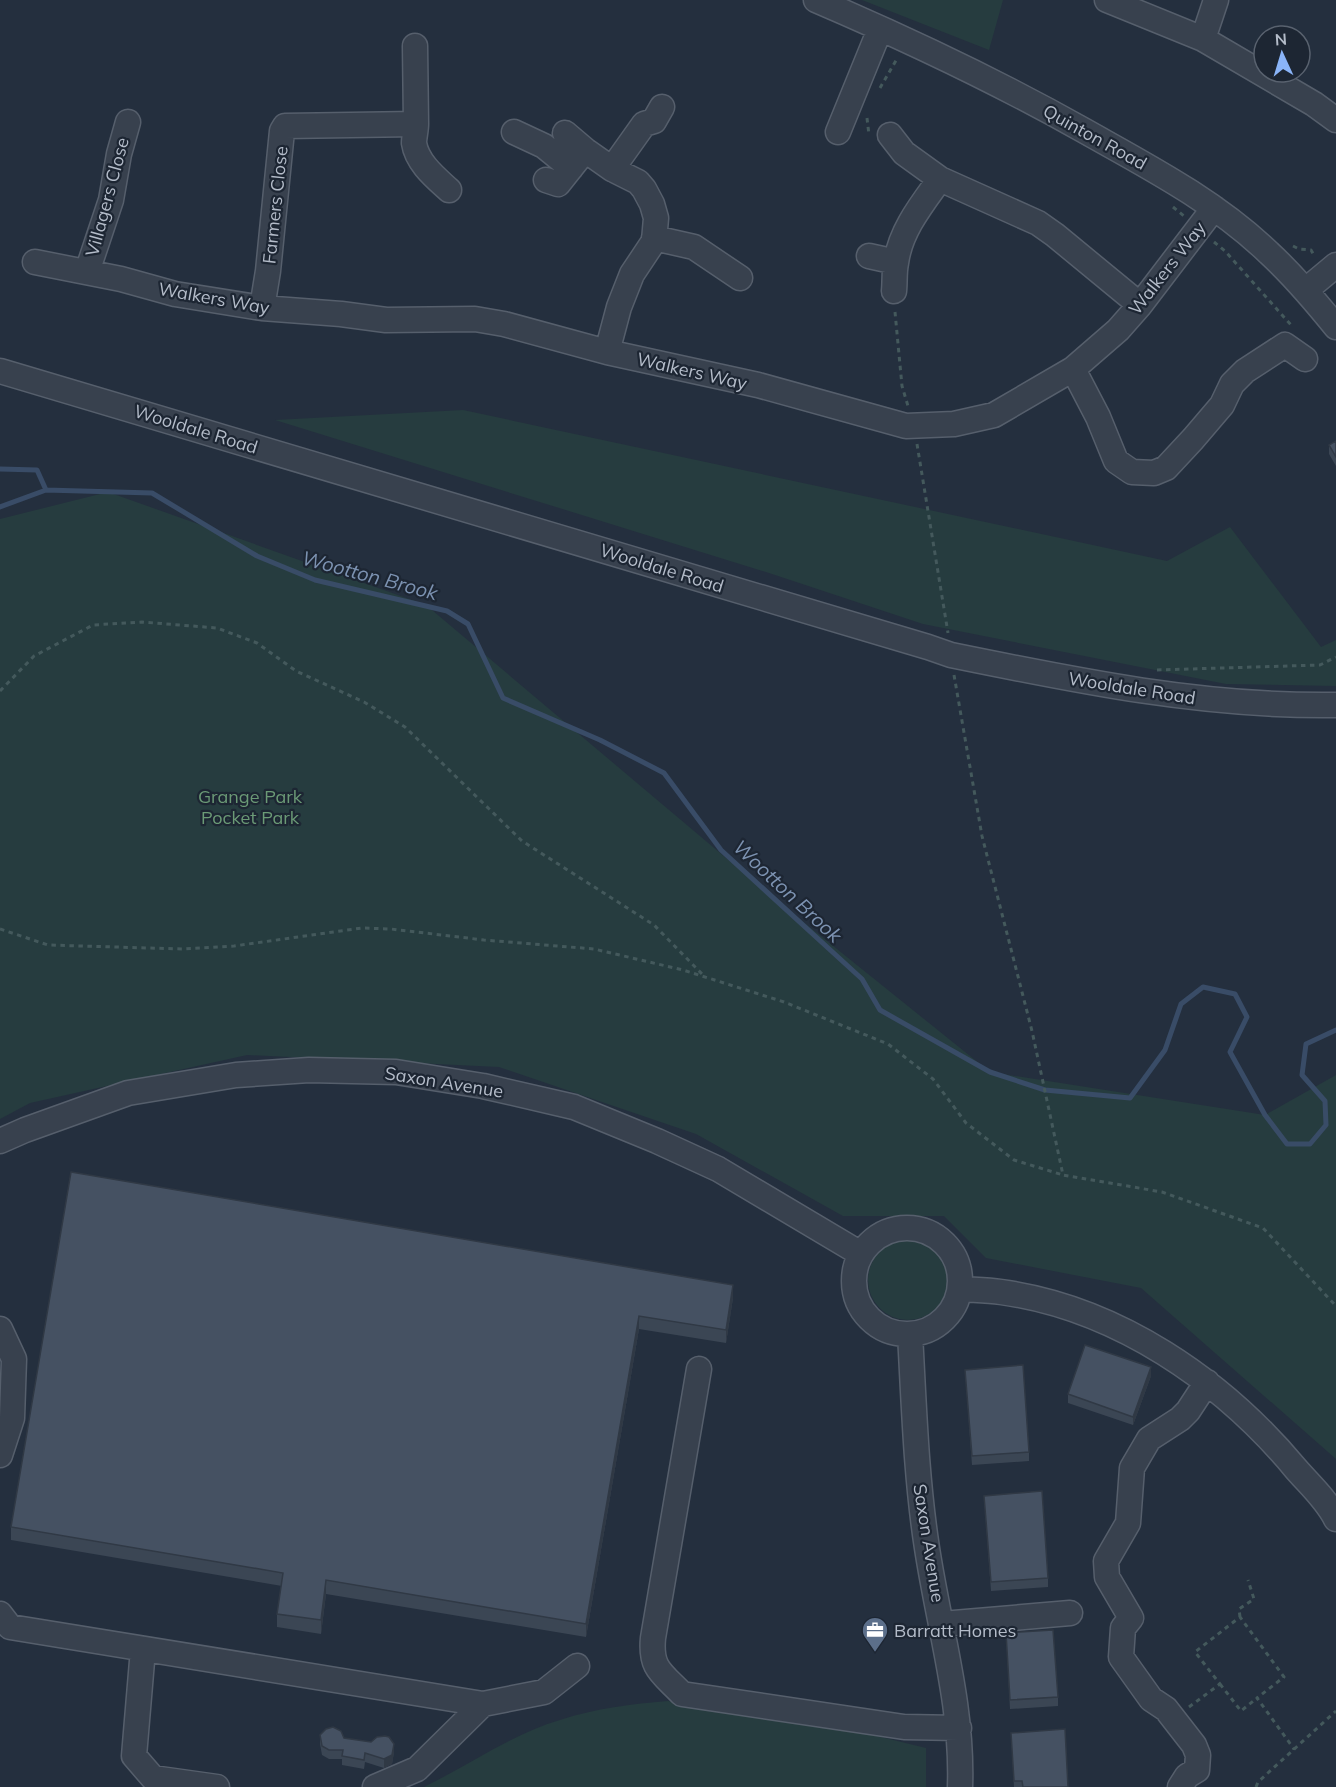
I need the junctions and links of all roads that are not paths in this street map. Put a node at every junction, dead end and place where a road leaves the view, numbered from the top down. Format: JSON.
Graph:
{"nodes":[{"id":1,"x":816,"y":0,"type":"edge"},
{"id":2,"x":1107,"y":0,"type":"edge"},
{"id":3,"x":1216,"y":0,"type":"edge"},
{"id":4,"x":880,"y":28,"type":"junction"},
{"id":5,"x":1203,"y":39,"type":"junction"},
{"id":6,"x":415,"y":46,"type":"dead end"},
{"id":7,"x":662,"y":107,"type":"dead end"},
{"id":8,"x":1336,"y":120,"type":"edge"},
{"id":9,"x":128,"y":122,"type":"dead end"},
{"id":10,"x":416,"y":124,"type":"junction"},
{"id":11,"x":514,"y":132,"type":"dead end"},
{"id":12,"x":837,"y":132,"type":"dead end"},
{"id":13,"x":565,"y":133,"type":"dead end"},
{"id":14,"x":880,"y":136,"type":"road end"},
{"id":15,"x":578,"y":159,"type":"junction"},
{"id":16,"x":612,"y":169,"type":"junction"},
{"id":17,"x":940,"y":179,"type":"junction"},
{"id":18,"x":546,"y":180,"type":"dead end"},
{"id":19,"x":449,"y":190,"type":"dead end"},
{"id":20,"x":1214,"y":208,"type":"junction"},
{"id":21,"x":654,"y":238,"type":"junction"},
{"id":22,"x":869,"y":256,"type":"dead end"},
{"id":23,"x":896,"y":261,"type":"junction"},
{"id":24,"x":35,"y":262,"type":"dead end"},
{"id":25,"x":1336,"y":265,"type":"edge"},
{"id":26,"x":87,"y":272,"type":"junction"},
{"id":27,"x":740,"y":278,"type":"dead end"},
{"id":28,"x":1306,"y":290,"type":"junction"},
{"id":29,"x":894,"y":291,"type":"road end"},
{"id":30,"x":1140,"y":304,"type":"junction"},
{"id":31,"x":262,"y":308,"type":"junction"},
{"id":32,"x":1336,"y":327,"type":"edge"},
{"id":33,"x":607,"y":352,"type":"junction"},
{"id":34,"x":1305,"y":359,"type":"dead end"},
{"id":35,"x":1073,"y":369,"type":"junction"},
{"id":36,"x":0,"y":371,"type":"edge"},
{"id":37,"x":1336,"y":705,"type":"edge"},
{"id":38,"x":0,"y":1141,"type":"edge"},
{"id":39,"x":861,"y":1254,"type":"junction"},
{"id":40,"x":960,"y":1289,"type":"junction"},
{"id":41,"x":0,"y":1329,"type":"edge"},
{"id":42,"x":910,"y":1334,"type":"junction"},
{"id":43,"x":699,"y":1369,"type":"dead end"},
{"id":44,"x":1207,"y":1382,"type":"junction"},
{"id":45,"x":0,"y":1455,"type":"edge"},
{"id":46,"x":1336,"y":1519,"type":"edge"},
{"id":47,"x":1070,"y":1613,"type":"dead end"},
{"id":48,"x":0,"y":1614,"type":"edge"},
{"id":49,"x":942,"y":1624,"type":"junction"},
{"id":50,"x":143,"y":1649,"type":"junction"},
{"id":51,"x":577,"y":1666,"type":"dead end"},
{"id":52,"x":483,"y":1704,"type":"junction"},
{"id":53,"x":958,"y":1728,"type":"junction"},
{"id":54,"x":217,"y":1787,"type":"edge"},
{"id":55,"x":375,"y":1787,"type":"edge"},
{"id":56,"x":960,"y":1787,"type":"edge"},
{"id":57,"x":1180,"y":1787,"type":"edge"}],
"edges":[{"from":1,"to":4,"type":"street","name":"Quinton Road"},
{"from":2,"to":5,"type":"street"},
{"from":3,"to":5,"type":"street"},
{"from":4,"to":12,"type":"street"},
{"from":4,"to":20,"type":"street","name":"Quinton Road"},
{"from":5,"to":8,"type":"street"},
{"from":6,"to":10,"type":"street"},
{"from":7,"to":16,"type":"street"},
{"from":9,"to":26,"type":"street","name":"Villagers Close"},
{"from":10,"to":19,"type":"street"},
{"from":10,"to":31,"type":"street","name":"Farmers Close"},
{"from":11,"to":15,"type":"street"},
{"from":13,"to":15,"type":"street"},
{"from":14,"to":17,"type":"street"},
{"from":15,"to":16,"type":"street"},
{"from":15,"to":18,"type":"street"},
{"from":16,"to":21,"type":"street"},
{"from":17,"to":23,"type":"street"},
{"from":17,"to":30,"type":"street"},
{"from":20,"to":28,"type":"street","name":"Quinton Road"},
{"from":20,"to":30,"type":"street","name":"Walkers Way"},
{"from":21,"to":27,"type":"street"},
{"from":21,"to":33,"type":"street"},
{"from":22,"to":23,"type":"street"},
{"from":23,"to":29,"type":"street"},
{"from":24,"to":26,"type":"street","name":"Walkers Way"},
{"from":25,"to":28,"type":"street"},
{"from":26,"to":31,"type":"street","name":"Walkers Way"},
{"from":28,"to":32,"type":"street","name":"Quinton Road"},
{"from":30,"to":35,"type":"street","name":"Walkers Way"},
{"from":31,"to":33,"type":"street","name":"Walkers Way"},
{"from":33,"to":35,"type":"street","name":"Walkers Way"},
{"from":34,"to":35,"type":"street"},
{"from":36,"to":37,"type":"street","name":"Wooldale Road"},
{"from":38,"to":39,"type":"street","name":"Saxon Avenue"},
{"from":39,"to":40,"type":"street"},
{"from":39,"to":42,"type":"street"},
{"from":40,"to":42,"type":"street"},
{"from":40,"to":44,"type":"street"},
{"from":41,"to":45,"type":"street"},
{"from":42,"to":49,"type":"street","name":"Saxon Avenue"},
{"from":43,"to":53,"type":"street"},
{"from":44,"to":46,"type":"street"},
{"from":44,"to":57,"type":"street"},
{"from":47,"to":49,"type":"street"},
{"from":48,"to":50,"type":"street"},
{"from":49,"to":53,"type":"street","name":"Saxon Avenue"},
{"from":50,"to":52,"type":"street"},
{"from":50,"to":54,"type":"street"},
{"from":51,"to":52,"type":"street"},
{"from":52,"to":55,"type":"street"},
{"from":53,"to":56,"type":"street","name":"Saxon Avenue"}]}
